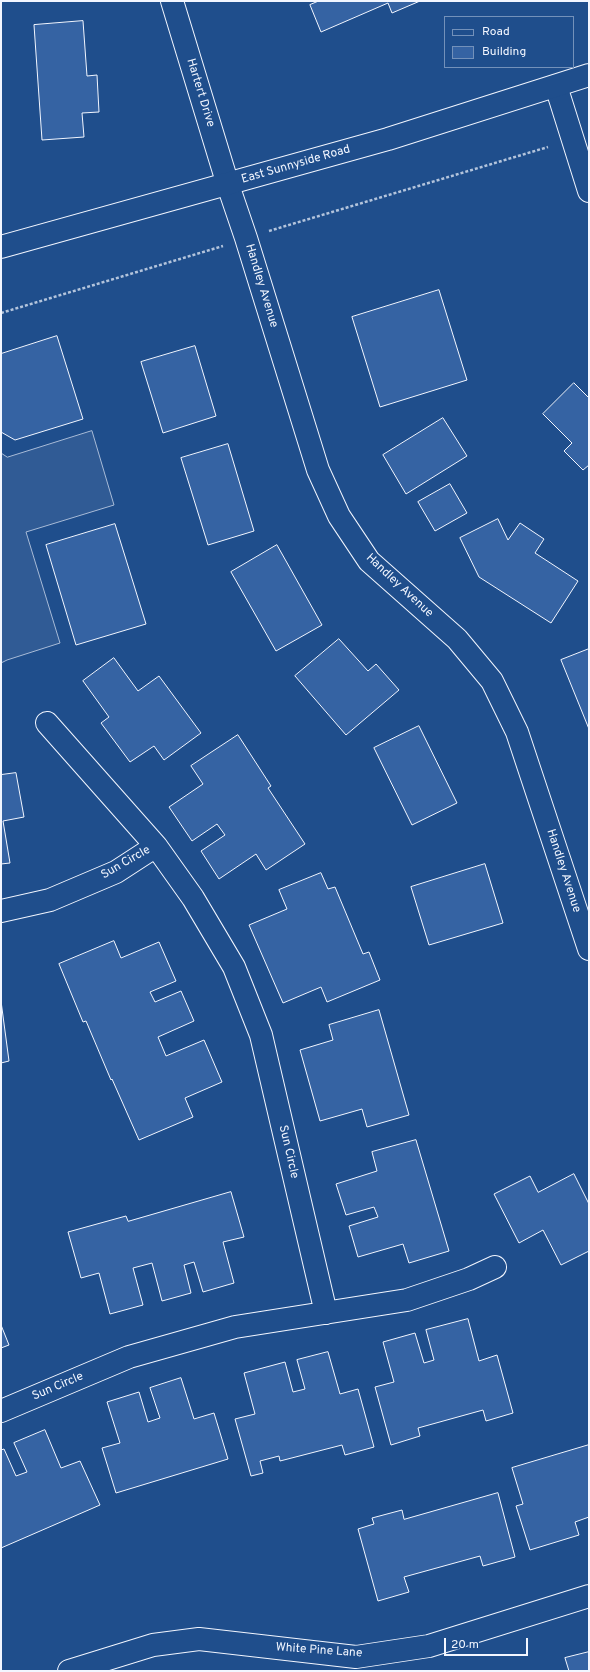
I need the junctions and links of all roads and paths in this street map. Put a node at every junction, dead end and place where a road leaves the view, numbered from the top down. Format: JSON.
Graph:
{"nodes":[{"id":1,"x":172,"y":1,"type":"edge"},
{"id":2,"x":589,"y":75,"type":"edge"},
{"id":3,"x":556,"y":86,"type":"junction"},
{"id":4,"x":536,"y":151,"type":"dead end"},
{"id":5,"x":228,"y":185,"type":"junction"},
{"id":6,"x":589,"y":191,"type":"edge"},
{"id":7,"x":280,"y":228,"type":"dead end"},
{"id":8,"x":1,"y":247,"type":"edge"},
{"id":9,"x":217,"y":248,"type":"dead end"},
{"id":10,"x":1,"y":313,"type":"edge"},
{"id":11,"x":47,"y":723,"type":"dead end"},
{"id":12,"x":156,"y":846,"type":"junction"},
{"id":13,"x":1,"y":911,"type":"edge"},
{"id":14,"x":589,"y":949,"type":"edge"},
{"id":15,"x":495,"y":1268,"type":"dead end"},
{"id":16,"x":326,"y":1313,"type":"junction"},
{"id":17,"x":1,"y":1412,"type":"edge"},
{"id":18,"x":589,"y":1596,"type":"edge"},
{"id":19,"x":68,"y":1671,"type":"edge"}],
"edges":[{"from":1,"to":5,"type":"street","name":"Hartert Drive"},
{"from":2,"to":3,"type":"street","name":"East Sunnyside Road"},
{"from":3,"to":5,"type":"street","name":"East Sunnyside Road"},
{"from":3,"to":6,"type":"street"},
{"from":4,"to":7,"type":"path"},
{"from":5,"to":8,"type":"street","name":"East Sunnyside Road"},
{"from":5,"to":14,"type":"street","name":"Handley Avenue"},
{"from":9,"to":10,"type":"path"},
{"from":11,"to":12,"type":"street"},
{"from":12,"to":13,"type":"street","name":"Sun Circle"},
{"from":12,"to":16,"type":"street","name":"Sun Circle"},
{"from":15,"to":16,"type":"street"},
{"from":16,"to":17,"type":"street","name":"Sun Circle"},
{"from":18,"to":19,"type":"street","name":"White Pine Lane"}]}
